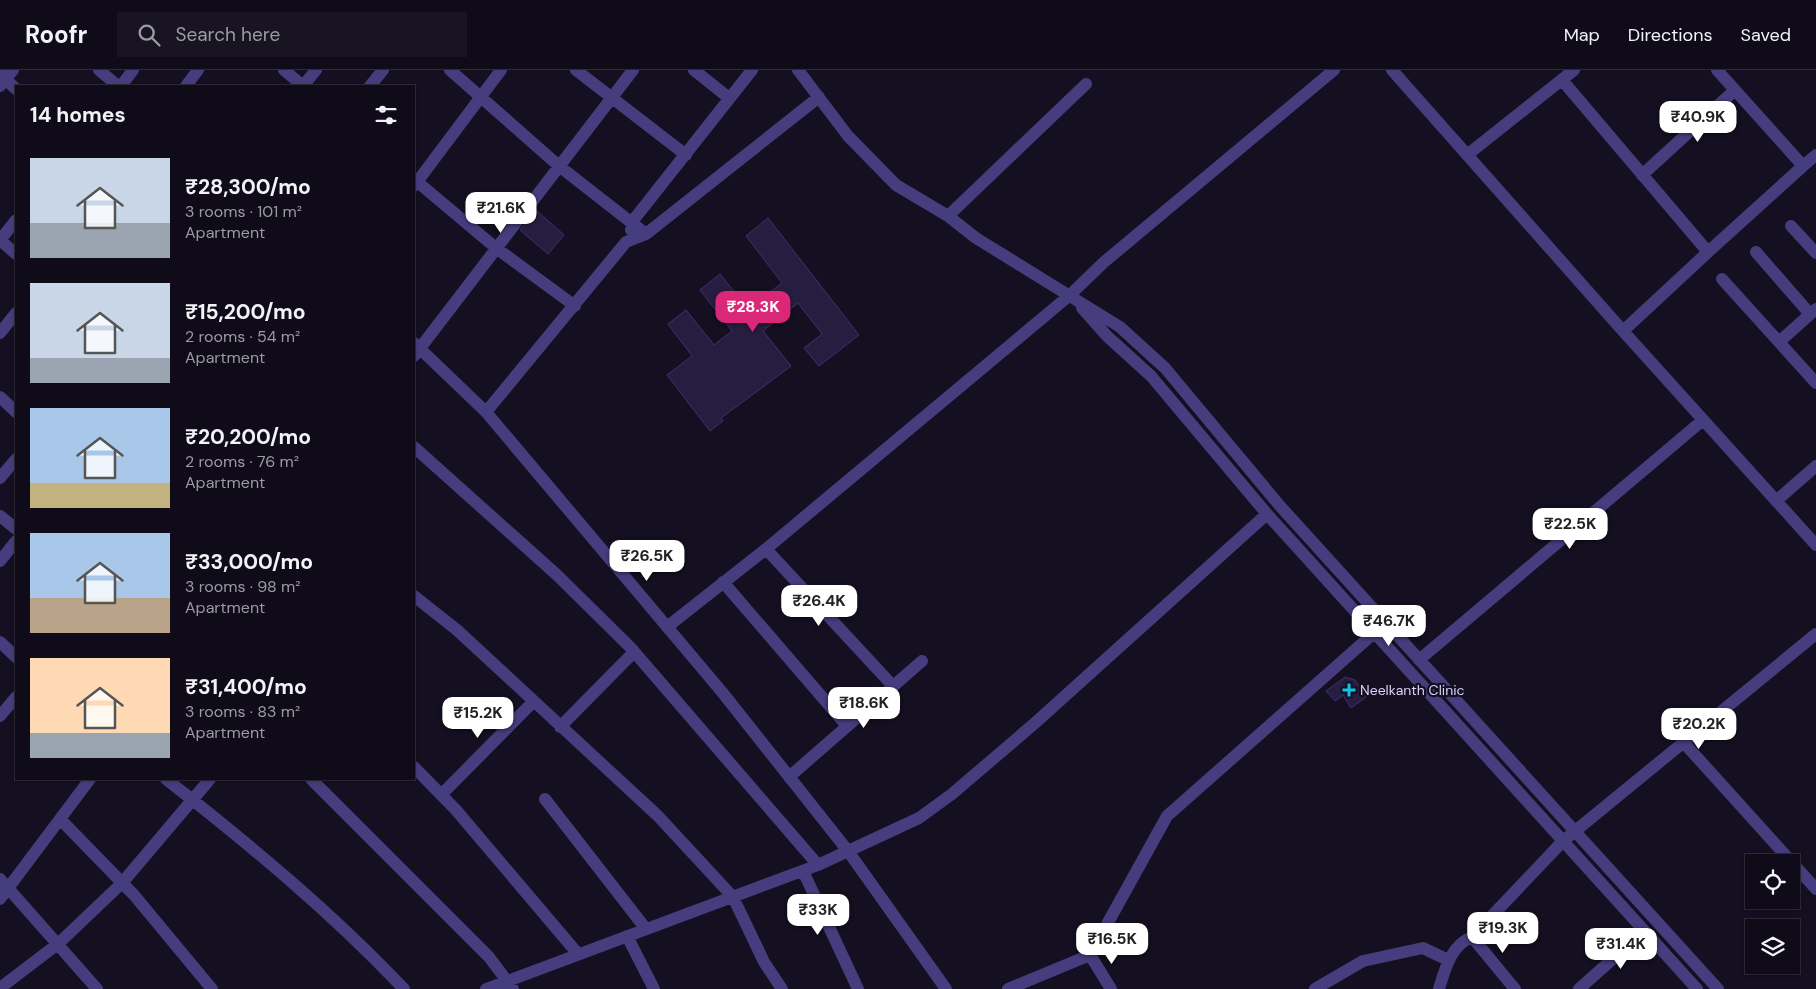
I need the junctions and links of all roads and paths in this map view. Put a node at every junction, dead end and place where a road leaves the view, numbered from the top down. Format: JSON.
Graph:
{"nodes":[{"id":1,"x":99,"y":70,"type":"edge"},
{"id":2,"x":134,"y":70,"type":"edge"},
{"id":3,"x":198,"y":70,"type":"edge"},
{"id":4,"x":284,"y":70,"type":"edge"},
{"id":5,"x":316,"y":70,"type":"edge"},
{"id":6,"x":383,"y":70,"type":"edge"},
{"id":7,"x":450,"y":70,"type":"edge"},
{"id":8,"x":502,"y":70,"type":"edge"},
{"id":9,"x":576,"y":70,"type":"edge"},
{"id":10,"x":633,"y":70,"type":"edge"},
{"id":11,"x":694,"y":70,"type":"edge"},
{"id":12,"x":752,"y":70,"type":"edge"},
{"id":13,"x":798,"y":70,"type":"edge"},
{"id":14,"x":1334,"y":70,"type":"edge"},
{"id":15,"x":1392,"y":70,"type":"edge"},
{"id":16,"x":1574,"y":70,"type":"edge"},
{"id":17,"x":1717,"y":70,"type":"edge"},
{"id":18,"x":5,"y":77,"type":"edge"},
{"id":19,"x":1562,"y":80,"type":"junction"},
{"id":20,"x":1086,"y":84,"type":"dead end"},
{"id":21,"x":118,"y":85,"type":"edge"},
{"id":22,"x":120,"y":85,"type":"edge"},
{"id":23,"x":187,"y":85,"type":"edge"},
{"id":24,"x":302,"y":85,"type":"edge"},
{"id":25,"x":304,"y":85,"type":"edge"},
{"id":26,"x":371,"y":85,"type":"edge"},
{"id":27,"x":15,"y":88,"type":"edge"},
{"id":28,"x":1735,"y":90,"type":"junction"},
{"id":29,"x":482,"y":96,"type":"junction"},
{"id":30,"x":612,"y":97,"type":"junction"},
{"id":31,"x":819,"y":97,"type":"junction"},
{"id":32,"x":729,"y":98,"type":"junction"},
{"id":33,"x":686,"y":154,"type":"junction"},
{"id":34,"x":1467,"y":155,"type":"junction"},
{"id":35,"x":1816,"y":155,"type":"edge"},
{"id":36,"x":559,"y":166,"type":"junction"},
{"id":37,"x":1803,"y":166,"type":"junction"},
{"id":38,"x":1642,"y":175,"type":"junction"},
{"id":39,"x":415,"y":182,"type":"edge"},
{"id":40,"x":948,"y":216,"type":"junction"},
{"id":41,"x":15,"y":221,"type":"edge"},
{"id":42,"x":633,"y":224,"type":"junction"},
{"id":43,"x":1791,"y":226,"type":"dead end"},
{"id":44,"x":646,"y":234,"type":"junction"},
{"id":45,"x":0,"y":240,"type":"edge"},
{"id":46,"x":626,"y":242,"type":"junction"},
{"id":47,"x":496,"y":248,"type":"junction"},
{"id":48,"x":1708,"y":252,"type":"junction"},
{"id":49,"x":1756,"y":252,"type":"dead end"},
{"id":50,"x":15,"y":253,"type":"edge"},
{"id":51,"x":1816,"y":253,"type":"edge"},
{"id":52,"x":1722,"y":279,"type":"dead end"},
{"id":53,"x":1070,"y":295,"type":"junction"},
{"id":54,"x":575,"y":306,"type":"junction"},
{"id":55,"x":1813,"y":312,"type":"edge"},
{"id":56,"x":15,"y":314,"type":"edge"},
{"id":57,"x":1623,"y":331,"type":"junction"},
{"id":58,"x":0,"y":333,"type":"edge"},
{"id":59,"x":1779,"y":342,"type":"junction"},
{"id":60,"x":416,"y":349,"type":"edge"},
{"id":61,"x":1816,"y":383,"type":"edge"},
{"id":62,"x":0,"y":397,"type":"edge"},
{"id":63,"x":15,"y":411,"type":"edge"},
{"id":64,"x":486,"y":412,"type":"junction"},
{"id":65,"x":1703,"y":420,"type":"junction"},
{"id":66,"x":415,"y":447,"type":"edge"},
{"id":67,"x":15,"y":460,"type":"edge"},
{"id":68,"x":1816,"y":466,"type":"edge"},
{"id":69,"x":0,"y":478,"type":"edge"},
{"id":70,"x":1776,"y":501,"type":"junction"},
{"id":71,"x":1267,"y":514,"type":"junction"},
{"id":72,"x":0,"y":516,"type":"edge"},
{"id":73,"x":15,"y":528,"type":"edge"},
{"id":74,"x":15,"y":542,"type":"edge"},
{"id":75,"x":1816,"y":545,"type":"edge"},
{"id":76,"x":766,"y":549,"type":"junction"},
{"id":77,"x":0,"y":561,"type":"edge"},
{"id":78,"x":723,"y":582,"type":"junction"},
{"id":79,"x":415,"y":597,"type":"edge"},
{"id":80,"x":667,"y":626,"type":"junction"},
{"id":81,"x":1374,"y":633,"type":"junction"},
{"id":82,"x":1816,"y":634,"type":"edge"},
{"id":83,"x":0,"y":642,"type":"edge"},
{"id":84,"x":634,"y":652,"type":"junction"},
{"id":85,"x":15,"y":656,"type":"edge"},
{"id":86,"x":1419,"y":660,"type":"junction"},
{"id":87,"x":922,"y":662,"type":"dead end"},
{"id":88,"x":893,"y":686,"type":"junction"},
{"id":89,"x":15,"y":698,"type":"edge"},
{"id":90,"x":534,"y":702,"type":"junction"},
{"id":91,"x":0,"y":716,"type":"edge"},
{"id":92,"x":848,"y":726,"type":"junction"},
{"id":93,"x":560,"y":727,"type":"junction"},
{"id":94,"x":1685,"y":744,"type":"junction"},
{"id":95,"x":415,"y":768,"type":"edge"},
{"id":96,"x":789,"y":776,"type":"junction"},
{"id":97,"x":89,"y":780,"type":"edge"},
{"id":98,"x":167,"y":780,"type":"edge"},
{"id":99,"x":209,"y":780,"type":"edge"},
{"id":100,"x":312,"y":780,"type":"edge"},
{"id":101,"x":442,"y":795,"type":"junction"},
{"id":102,"x":545,"y":799,"type":"dead end"},
{"id":103,"x":194,"y":801,"type":"junction"},
{"id":104,"x":60,"y":819,"type":"junction"},
{"id":105,"x":1577,"y":832,"type":"junction"},
{"id":106,"x":1564,"y":841,"type":"junction"},
{"id":107,"x":848,"y":851,"type":"junction"},
{"id":108,"x":818,"y":865,"type":"junction"},
{"id":109,"x":803,"y":871,"type":"junction"},
{"id":110,"x":4,"y":883,"type":"edge"},
{"id":111,"x":122,"y":884,"type":"junction"},
{"id":112,"x":1816,"y":889,"type":"edge"},
{"id":113,"x":733,"y":897,"type":"junction"},
{"id":114,"x":0,"y":899,"type":"edge"},
{"id":115,"x":646,"y":929,"type":"junction"},
{"id":116,"x":1644,"y":931,"type":"junction"},
{"id":117,"x":627,"y":936,"type":"junction"},
{"id":118,"x":1472,"y":937,"type":"junction"},
{"id":119,"x":58,"y":944,"type":"junction"},
{"id":120,"x":578,"y":954,"type":"junction"},
{"id":121,"x":1090,"y":955,"type":"junction"},
{"id":122,"x":1448,"y":960,"type":"junction"},
{"id":123,"x":511,"y":985,"type":"edge"},
{"id":124,"x":0,"y":988,"type":"edge"},
{"id":125,"x":97,"y":989,"type":"edge"},
{"id":126,"x":212,"y":989,"type":"edge"},
{"id":127,"x":404,"y":989,"type":"edge"},
{"id":128,"x":486,"y":989,"type":"edge"},
{"id":129,"x":654,"y":989,"type":"edge"},
{"id":130,"x":782,"y":989,"type":"edge"},
{"id":131,"x":858,"y":989,"type":"edge"},
{"id":132,"x":946,"y":989,"type":"edge"},
{"id":133,"x":1008,"y":989,"type":"edge"},
{"id":134,"x":1111,"y":989,"type":"edge"},
{"id":135,"x":1315,"y":989,"type":"edge"},
{"id":136,"x":1439,"y":989,"type":"edge"},
{"id":137,"x":1514,"y":989,"type":"edge"},
{"id":138,"x":1579,"y":989,"type":"edge"},
{"id":139,"x":1697,"y":989,"type":"edge"},
{"id":140,"x":1718,"y":989,"type":"edge"}],
"edges":[{"from":1,"to":21,"type":"street"},
{"from":2,"to":22,"type":"street"},
{"from":3,"to":23,"type":"street"},
{"from":4,"to":24,"type":"street"},
{"from":5,"to":25,"type":"street"},
{"from":6,"to":26,"type":"street"},
{"from":7,"to":29,"type":"street"},
{"from":8,"to":29,"type":"street"},
{"from":9,"to":30,"type":"street"},
{"from":10,"to":30,"type":"street"},
{"from":11,"to":32,"type":"street"},
{"from":12,"to":32,"type":"street"},
{"from":13,"to":31,"type":"street"},
{"from":14,"to":53,"type":"street"},
{"from":15,"to":34,"type":"street"},
{"from":16,"to":19,"type":"street"},
{"from":17,"to":28,"type":"street"},
{"from":18,"to":27,"type":"street"},
{"from":19,"to":34,"type":"street"},
{"from":19,"to":38,"type":"street"},
{"from":20,"to":40,"type":"street"},
{"from":28,"to":37,"type":"street"},
{"from":28,"to":38,"type":"street"},
{"from":29,"to":36,"type":"street"},
{"from":29,"to":39,"type":"street"},
{"from":30,"to":33,"type":"street"},
{"from":30,"to":36,"type":"street"},
{"from":31,"to":40,"type":"street"},
{"from":31,"to":44,"type":"street"},
{"from":32,"to":33,"type":"street"},
{"from":33,"to":42,"type":"street"},
{"from":34,"to":57,"type":"street"},
{"from":35,"to":37,"type":"street"},
{"from":36,"to":42,"type":"street"},
{"from":36,"to":47,"type":"street"},
{"from":37,"to":48,"type":"street"},
{"from":38,"to":48,"type":"street"},
{"from":39,"to":47,"type":"street"},
{"from":40,"to":53,"type":"street"},
{"from":41,"to":45,"type":"street"},
{"from":42,"to":44,"type":"street"},
{"from":42,"to":46,"type":"street"},
{"from":43,"to":51,"type":"street"},
{"from":44,"to":46,"type":"street"},
{"from":45,"to":50,"type":"street"},
{"from":46,"to":54,"type":"street"},
{"from":47,"to":54,"type":"street"},
{"from":47,"to":60,"type":"street"},
{"from":48,"to":57,"type":"street"},
{"from":49,"to":55,"type":"street"},
{"from":52,"to":59,"type":"street"},
{"from":53,"to":71,"type":"street"},
{"from":53,"to":76,"type":"street"},
{"from":53,"to":86,"type":"street"},
{"from":54,"to":64,"type":"street"},
{"from":55,"to":59,"type":"street"},
{"from":56,"to":58,"type":"street"},
{"from":57,"to":65,"type":"street"},
{"from":59,"to":61,"type":"street"},
{"from":60,"to":64,"type":"street"},
{"from":62,"to":63,"type":"street"},
{"from":64,"to":80,"type":"street"},
{"from":65,"to":70,"type":"street"},
{"from":65,"to":86,"type":"street"},
{"from":66,"to":84,"type":"street"},
{"from":67,"to":69,"type":"street"},
{"from":68,"to":70,"type":"street"},
{"from":70,"to":75,"type":"street"},
{"from":71,"to":81,"type":"street"},
{"from":71,"to":107,"type":"street"},
{"from":72,"to":73,"type":"street"},
{"from":74,"to":77,"type":"street"},
{"from":76,"to":78,"type":"street"},
{"from":76,"to":88,"type":"street"},
{"from":78,"to":80,"type":"street"},
{"from":78,"to":92,"type":"street"},
{"from":79,"to":90,"type":"street"},
{"from":80,"to":96,"type":"street"},
{"from":81,"to":106,"type":"street"},
{"from":81,"to":121,"type":"street"},
{"from":82,"to":94,"type":"street"},
{"from":83,"to":85,"type":"street"},
{"from":84,"to":93,"type":"street"},
{"from":84,"to":108,"type":"street"},
{"from":86,"to":105,"type":"street"},
{"from":87,"to":88,"type":"street"},
{"from":88,"to":92,"type":"street"},
{"from":89,"to":91,"type":"street"},
{"from":90,"to":93,"type":"street"},
{"from":90,"to":101,"type":"street"},
{"from":92,"to":96,"type":"street"},
{"from":93,"to":113,"type":"street"},
{"from":94,"to":105,"type":"street"},
{"from":94,"to":112,"type":"street"},
{"from":95,"to":101,"type":"street"},
{"from":96,"to":107,"type":"street"},
{"from":97,"to":104,"type":"street"},
{"from":98,"to":103,"type":"street"},
{"from":99,"to":103,"type":"street"},
{"from":100,"to":123,"type":"street"},
{"from":101,"to":120,"type":"street"},
{"from":102,"to":115,"type":"street"},
{"from":103,"to":111,"type":"street"},
{"from":103,"to":127,"type":"street"},
{"from":104,"to":110,"type":"street"},
{"from":104,"to":111,"type":"street"},
{"from":105,"to":106,"type":"street"},
{"from":105,"to":140,"type":"street"},
{"from":106,"to":116,"type":"street"},
{"from":106,"to":118,"type":"street"},
{"from":107,"to":108,"type":"street"},
{"from":107,"to":132,"type":"street"},
{"from":108,"to":109,"type":"street"},
{"from":109,"to":113,"type":"street"},
{"from":109,"to":131,"type":"street"},
{"from":110,"to":114,"type":"street"},
{"from":110,"to":119,"type":"street"},
{"from":111,"to":119,"type":"street"},
{"from":111,"to":126,"type":"street"},
{"from":113,"to":115,"type":"street"},
{"from":113,"to":130,"type":"street"},
{"from":115,"to":117,"type":"street"},
{"from":116,"to":138,"type":"street"},
{"from":116,"to":139,"type":"street"},
{"from":117,"to":120,"type":"street"},
{"from":117,"to":129,"type":"street"},
{"from":118,"to":122,"type":"street"},
{"from":118,"to":137,"type":"street"},
{"from":119,"to":124,"type":"street"},
{"from":119,"to":125,"type":"street"},
{"from":120,"to":123,"type":"street"},
{"from":121,"to":133,"type":"street"},
{"from":121,"to":134,"type":"street"},
{"from":122,"to":135,"type":"street"},
{"from":122,"to":136,"type":"street"},
{"from":123,"to":128,"type":"street"}]}
